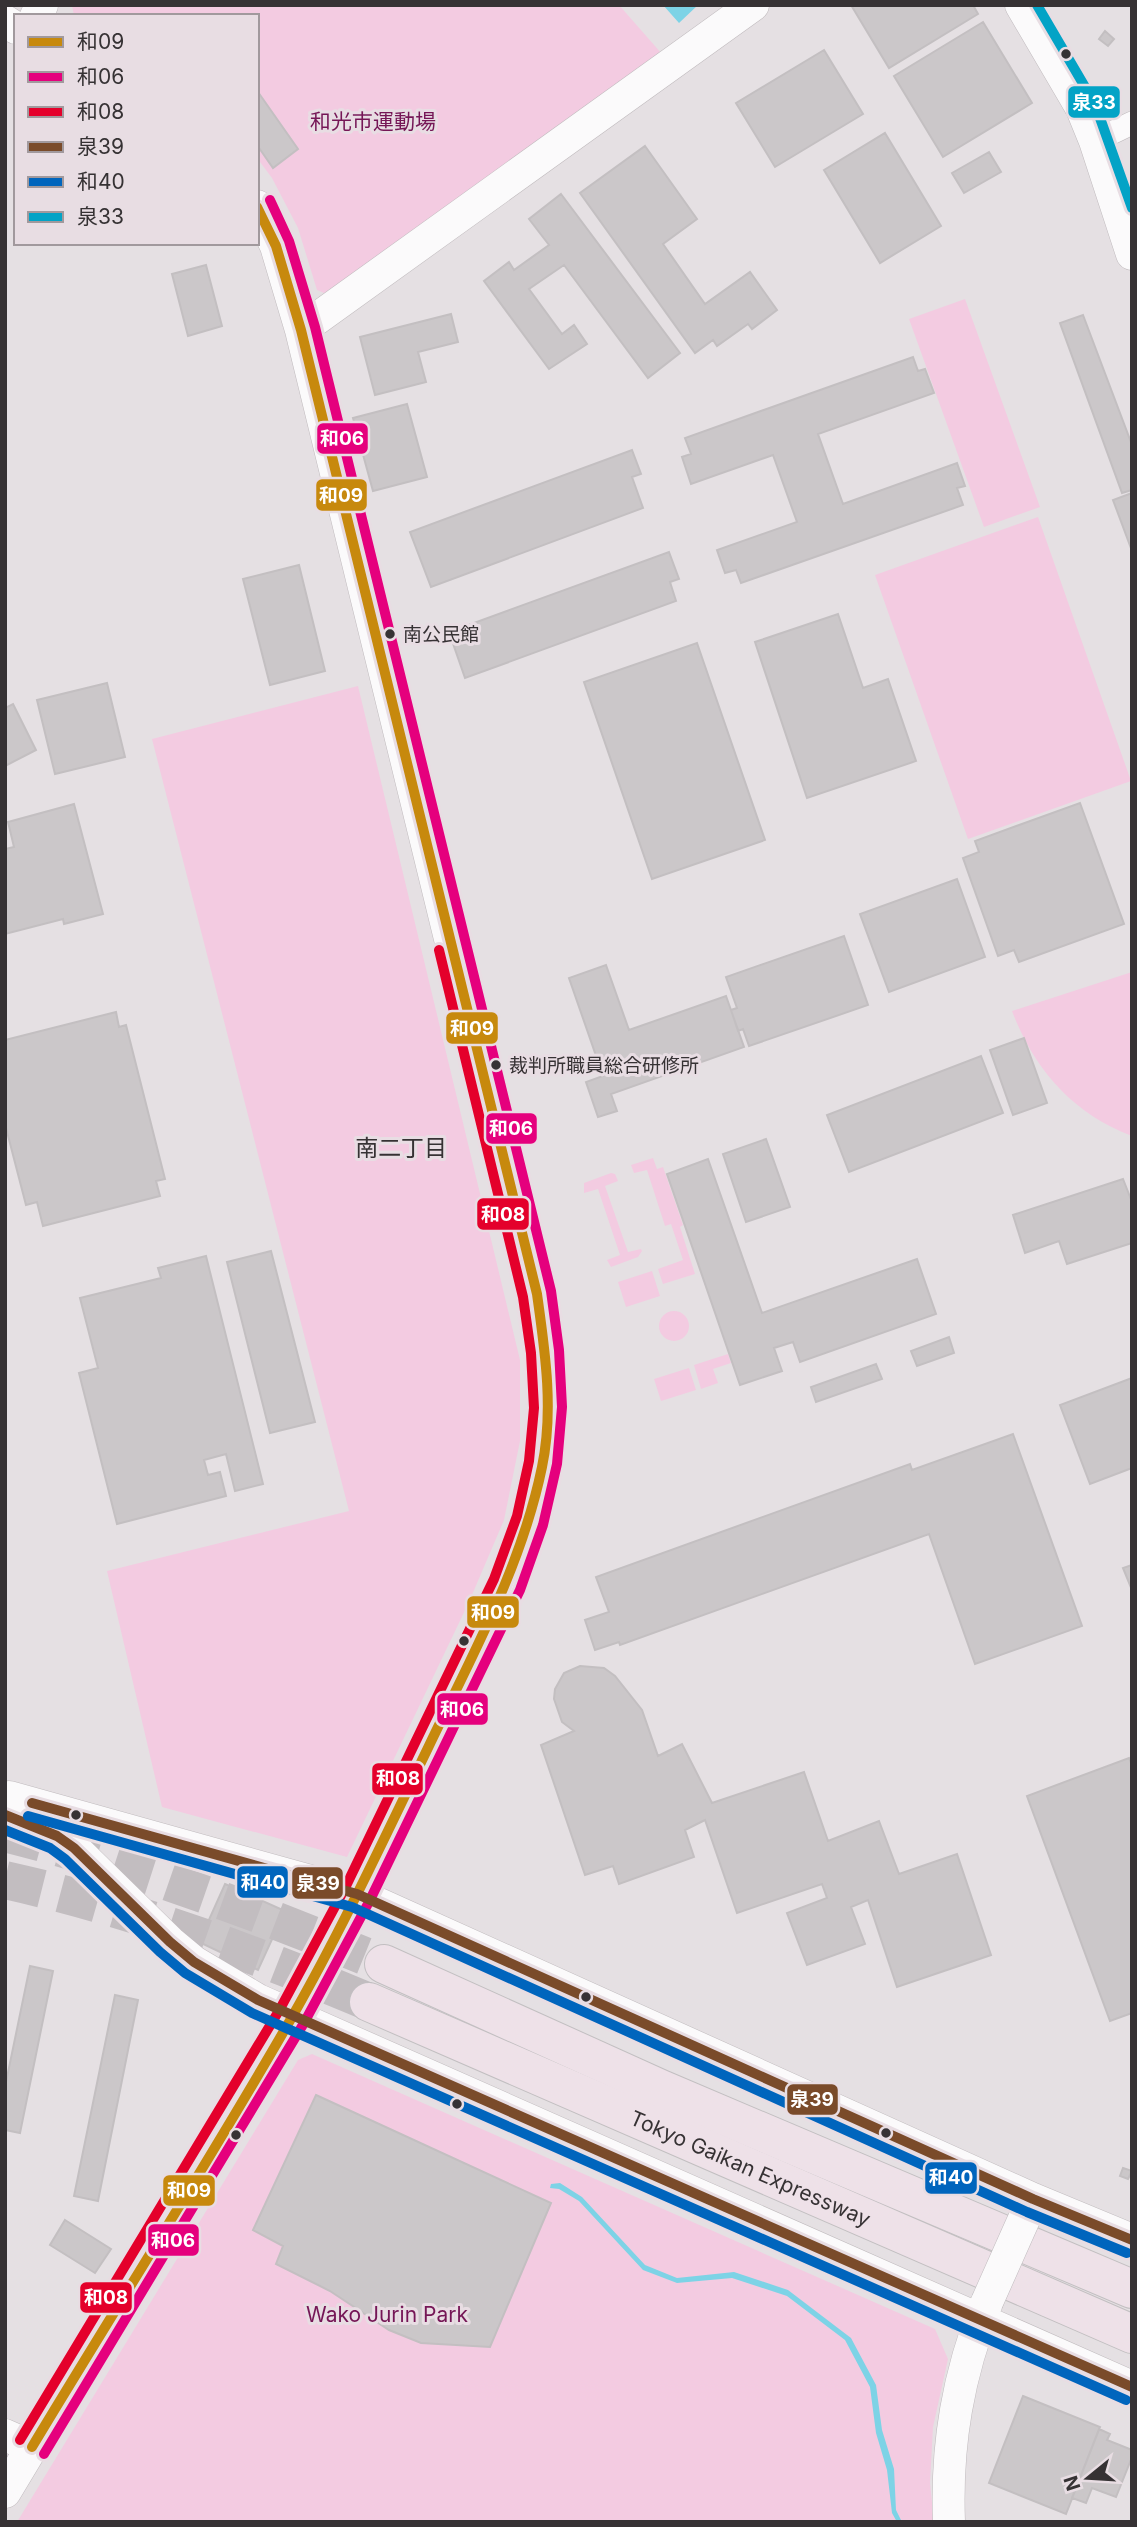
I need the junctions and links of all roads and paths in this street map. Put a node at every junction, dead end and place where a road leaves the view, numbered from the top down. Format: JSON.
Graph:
{"nodes":[{"id":1,"x":753,"y":5,"type":"edge"},
{"id":2,"x":1021,"y":5,"type":"edge"},
{"id":3,"x":1132,"y":123,"type":"edge"},
{"id":4,"x":1095,"y":141,"type":"junction"},
{"id":5,"x":259,"y":210,"type":"edge"},
{"id":6,"x":1132,"y":254,"type":"edge"},
{"id":7,"x":301,"y":330,"type":"junction"},
{"id":8,"x":5,"y":1796,"type":"edge"},
{"id":9,"x":5,"y":1815,"type":"edge"},
{"id":10,"x":357,"y":1894,"type":"junction"},
{"id":11,"x":384,"y":1964,"type":"tunnel mouth"},
{"id":12,"x":369,"y":2002,"type":"tunnel mouth"},
{"id":13,"x":292,"y":2016,"type":"junction"},
{"id":14,"x":1029,"y":2209,"type":"junction"},
{"id":15,"x":1132,"y":2240,"type":"edge"},
{"id":16,"x":1132,"y":2289,"type":"edge"},
{"id":17,"x":983,"y":2312,"type":"junction"},
{"id":18,"x":1132,"y":2334,"type":"edge"},
{"id":19,"x":1132,"y":2387,"type":"edge"},
{"id":20,"x":19,"y":2441,"type":"edge"},
{"id":21,"x":5,"y":2492,"type":"edge"},
{"id":22,"x":949,"y":2522,"type":"edge"}],
"edges":[{"from":1,"to":7,"type":"street"},
{"from":2,"to":4,"type":"street"},
{"from":3,"to":4,"type":"street"},
{"from":4,"to":6,"type":"street"},
{"from":5,"to":7,"type":"street"},
{"from":7,"to":10,"type":"street"},
{"from":8,"to":10,"type":"street"},
{"from":9,"to":13,"type":"street"},
{"from":10,"to":13,"type":"street"},
{"from":10,"to":14,"type":"street"},
{"from":11,"to":16,"type":"highway","name":"Tokyo Gaikan Expressway"},
{"from":12,"to":18,"type":"highway","name":"Tokyo Gaikan Expressway"},
{"from":13,"to":17,"type":"street"},
{"from":13,"to":20,"type":"street"},
{"from":14,"to":15,"type":"street"},
{"from":14,"to":17,"type":"street","bridge":true},
{"from":17,"to":19,"type":"street"},
{"from":17,"to":22,"type":"street"},
{"from":20,"to":21,"type":"street"}]}
